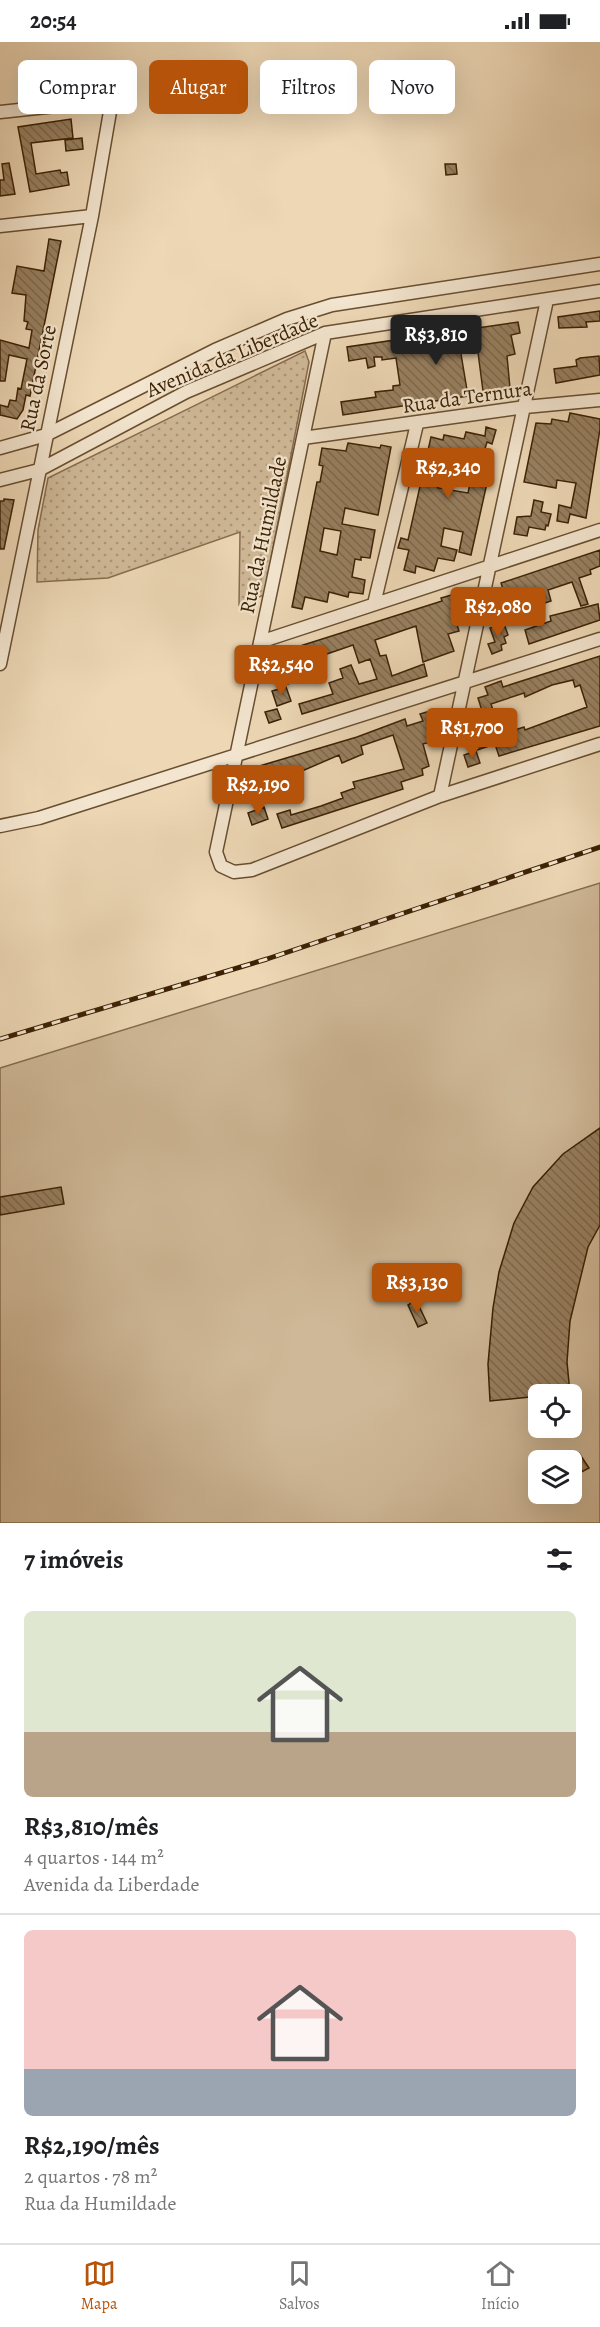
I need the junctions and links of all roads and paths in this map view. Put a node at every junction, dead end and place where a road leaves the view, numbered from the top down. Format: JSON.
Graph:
{"nodes":[{"id":1,"x":0,"y":112,"type":"edge"},
{"id":2,"x":92,"y":216,"type":"junction"},
{"id":3,"x":0,"y":226,"type":"edge"},
{"id":4,"x":600,"y":264,"type":"edge"},
{"id":5,"x":600,"y":291,"type":"edge"},
{"id":6,"x":547,"y":300,"type":"junction"},
{"id":7,"x":325,"y":333,"type":"junction"},
{"id":8,"x":600,"y":400,"type":"edge"},
{"id":9,"x":525,"y":407,"type":"junction"},
{"id":10,"x":417,"y":424,"type":"junction"},
{"id":11,"x":46,"y":435,"type":"junction"},
{"id":12,"x":303,"y":438,"type":"junction"},
{"id":13,"x":0,"y":448,"type":"edge"},
{"id":14,"x":39,"y":470,"type":"junction"},
{"id":15,"x":0,"y":480,"type":"edge"},
{"id":16,"x":600,"y":530,"type":"edge"},
{"id":17,"x":488,"y":567,"type":"junction"},
{"id":18,"x":374,"y":604,"type":"junction"},
{"id":19,"x":5,"y":619,"type":"edge"},
{"id":20,"x":600,"y":639,"type":"edge"},
{"id":21,"x":260,"y":642,"type":"junction"},
{"id":22,"x":0,"y":664,"type":"edge"},
{"id":23,"x":464,"y":682,"type":"junction"},
{"id":24,"x":600,"y":744,"type":"edge"},
{"id":25,"x":235,"y":756,"type":"junction"},
{"id":26,"x":440,"y":796,"type":"junction"},
{"id":27,"x":0,"y":826,"type":"edge"}],
"edges":[{"from":1,"to":2,"type":"street","name":"Rua da Sorte"},
{"from":2,"to":3,"type":"street"},
{"from":2,"to":11,"type":"street","name":"Rua da Sorte"},
{"from":4,"to":11,"type":"street","name":"Avenida da Liberdade"},
{"from":5,"to":6,"type":"street","name":"Avenida da Liberdade"},
{"from":6,"to":7,"type":"street","name":"Avenida da Liberdade"},
{"from":6,"to":9,"type":"street"},
{"from":7,"to":12,"type":"street","name":"Rua da Humildade"},
{"from":7,"to":14,"type":"street","name":"Avenida da Liberdade"},
{"from":8,"to":9,"type":"street","name":"Rua da Ternura"},
{"from":9,"to":10,"type":"street","name":"Rua da Ternura"},
{"from":9,"to":17,"type":"street"},
{"from":10,"to":12,"type":"street","name":"Rua da Ternura"},
{"from":10,"to":18,"type":"street"},
{"from":11,"to":13,"type":"street","name":"Avenida da Liberdade"},
{"from":11,"to":14,"type":"street","name":"Rua da Sorte"},
{"from":12,"to":21,"type":"street","name":"Rua da Humildade"},
{"from":14,"to":15,"type":"street","name":"Avenida da Liberdade"},
{"from":14,"to":19,"type":"street","name":"Rua da Sorte"},
{"from":16,"to":17,"type":"street"},
{"from":17,"to":18,"type":"street"},
{"from":17,"to":23,"type":"street"},
{"from":18,"to":21,"type":"street"},
{"from":19,"to":22,"type":"street","name":"Rua da Sorte"},
{"from":20,"to":23,"type":"street"},
{"from":21,"to":25,"type":"street","name":"Rua da Humildade"},
{"from":23,"to":25,"type":"street"},
{"from":23,"to":26,"type":"street"},
{"from":24,"to":26,"type":"street"},
{"from":25,"to":26,"type":"street","name":"Rua da Humildade"},
{"from":25,"to":27,"type":"street"}]}
